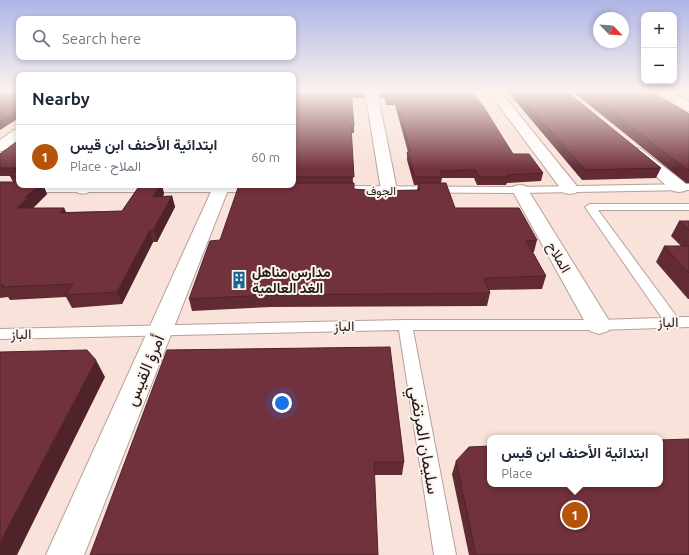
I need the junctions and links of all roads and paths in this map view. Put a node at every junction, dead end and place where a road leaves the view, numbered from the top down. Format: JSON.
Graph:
{"nodes":[{"id":1,"x":376,"y":117,"type":"edge"},
{"id":2,"x":514,"y":117,"type":"edge"},
{"id":3,"x":16,"y":135,"type":"edge"},
{"id":4,"x":624,"y":142,"type":"edge"},
{"id":5,"x":0,"y":147,"type":"edge"},
{"id":6,"x":684,"y":187,"type":"edge"},
{"id":7,"x":43,"y":188,"type":"edge"},
{"id":8,"x":221,"y":188,"type":"edge"},
{"id":9,"x":244,"y":188,"type":"edge"},
{"id":10,"x":570,"y":188,"type":"junction"},
{"id":11,"x":0,"y":189,"type":"edge"},
{"id":12,"x":266,"y":189,"type":"edge"},
{"id":13,"x":327,"y":189,"type":"edge"},
{"id":14,"x":389,"y":190,"type":"junction"},
{"id":15,"x":520,"y":190,"type":"junction"},
{"id":16,"x":689,"y":207,"type":"edge"},
{"id":17,"x":672,"y":322,"type":"junction"},
{"id":18,"x":689,"y":322,"type":"edge"},
{"id":19,"x":405,"y":325,"type":"junction"},
{"id":20,"x":599,"y":325,"type":"junction"},
{"id":21,"x":161,"y":330,"type":"junction"},
{"id":22,"x":0,"y":334,"type":"edge"},
{"id":23,"x":65,"y":555,"type":"edge"},
{"id":24,"x":445,"y":555,"type":"edge"}],
"edges":[{"from":1,"to":14,"type":"street"},
{"from":2,"to":10,"type":"street"},
{"from":3,"to":5,"type":"street"},
{"from":4,"to":6,"type":"street"},
{"from":6,"to":10,"type":"lane","name":"الجوف"},
{"from":7,"to":11,"type":"lane"},
{"from":8,"to":21,"type":"street","name":"أمرؤ القيس"},
{"from":9,"to":12,"type":"lane"},
{"from":10,"to":15,"type":"lane","name":"الجوف"},
{"from":13,"to":14,"type":"lane","name":"الجوف"},
{"from":14,"to":15,"type":"lane","name":"الجوف"},
{"from":15,"to":20,"type":"street","name":"الملاح"},
{"from":16,"to":17,"type":"lane"},
{"from":17,"to":18,"type":"lane","name":"الباز"},
{"from":17,"to":20,"type":"lane","name":"الباز"},
{"from":19,"to":20,"type":"lane","name":"الباز"},
{"from":19,"to":21,"type":"lane","name":"الباز"},
{"from":19,"to":24,"type":"lane","name":"سليمان المرتضي"},
{"from":21,"to":22,"type":"lane","name":"الباز"},
{"from":21,"to":23,"type":"street","name":"أمرؤ القيس"}]}
